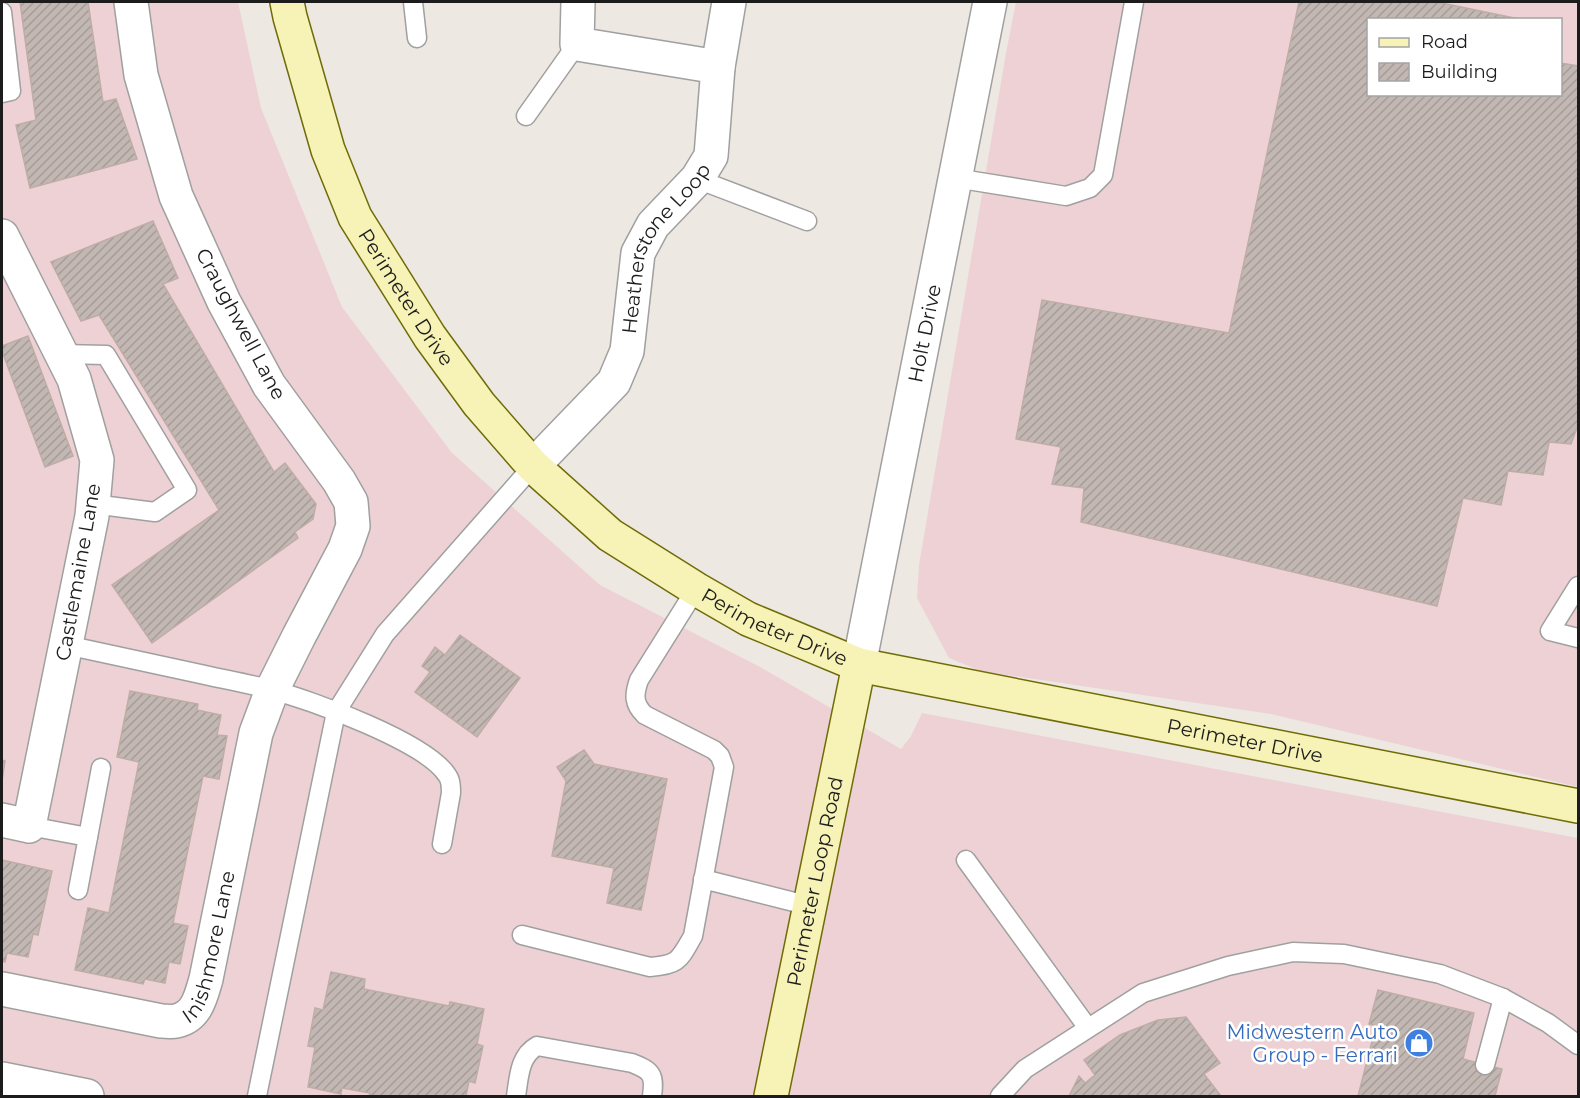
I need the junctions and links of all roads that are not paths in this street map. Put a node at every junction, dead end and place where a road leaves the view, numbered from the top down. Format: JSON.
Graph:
{"nodes":[{"id":1,"x":130,"y":2,"type":"edge"},
{"id":2,"x":287,"y":2,"type":"edge"},
{"id":3,"x":413,"y":2,"type":"edge"},
{"id":4,"x":578,"y":2,"type":"edge"},
{"id":5,"x":729,"y":2,"type":"edge"},
{"id":6,"x":990,"y":2,"type":"edge"},
{"id":7,"x":1134,"y":2,"type":"edge"},
{"id":8,"x":2,"y":12,"type":"edge"},
{"id":9,"x":417,"y":38,"type":"dead end"},
{"id":10,"x":577,"y":44,"type":"junction"},
{"id":11,"x":718,"y":68,"type":"junction"},
{"id":12,"x":2,"y":93,"type":"edge"},
{"id":13,"x":526,"y":117,"type":"dead end"},
{"id":14,"x":955,"y":178,"type":"junction"},
{"id":15,"x":697,"y":179,"type":"junction"},
{"id":16,"x":807,"y":221,"type":"dead end"},
{"id":17,"x":2,"y":236,"type":"edge"},
{"id":18,"x":61,"y":354,"type":"junction"},
{"id":19,"x":533,"y":466,"type":"junction"},
{"id":20,"x":93,"y":504,"type":"junction"},
{"id":21,"x":1578,"y":586,"type":"edge"},
{"id":22,"x":696,"y":589,"type":"junction"},
{"id":23,"x":1578,"y":638,"type":"edge"},
{"id":24,"x":66,"y":645,"type":"junction"},
{"id":25,"x":859,"y":665,"type":"junction"},
{"id":26,"x":272,"y":690,"type":"junction"},
{"id":27,"x":336,"y":712,"type":"junction"},
{"id":28,"x":101,"y":768,"type":"dead end"},
{"id":29,"x":1578,"y":806,"type":"edge"},
{"id":30,"x":15,"y":823,"type":"edge"},
{"id":31,"x":88,"y":837,"type":"junction"},
{"id":32,"x":441,"y":844,"type":"dead end"},
{"id":33,"x":966,"y":860,"type":"dead end"},
{"id":34,"x":703,"y":879,"type":"junction"},
{"id":35,"x":78,"y":890,"type":"dead end"},
{"id":36,"x":810,"y":906,"type":"junction"},
{"id":37,"x":522,"y":935,"type":"dead end"},
{"id":38,"x":2,"y":989,"type":"edge"},
{"id":39,"x":1503,"y":998,"type":"junction"},
{"id":40,"x":1088,"y":1028,"type":"junction"},
{"id":41,"x":1578,"y":1045,"type":"edge"},
{"id":42,"x":1485,"y":1065,"type":"dead end"},
{"id":43,"x":2,"y":1079,"type":"edge"},
{"id":44,"x":1018,"y":1090,"type":"edge"},
{"id":45,"x":87,"y":1096,"type":"edge"},
{"id":46,"x":257,"y":1096,"type":"edge"},
{"id":47,"x":518,"y":1096,"type":"edge"},
{"id":48,"x":652,"y":1096,"type":"edge"},
{"id":49,"x":771,"y":1096,"type":"edge"},
{"id":50,"x":1000,"y":1096,"type":"edge"}],
"edges":[{"from":1,"to":26,"type":"street","name":"Craughwell Lane"},
{"from":2,"to":19,"type":"main road","name":"Perimeter Drive"},
{"from":3,"to":9,"type":"lane"},
{"from":4,"to":10,"type":"street"},
{"from":5,"to":11,"type":"street","name":"Heatherstone Loop"},
{"from":6,"to":14,"type":"street","name":"Holt Drive"},
{"from":7,"to":14,"type":"lane"},
{"from":8,"to":12,"type":"lane"},
{"from":10,"to":11,"type":"street"},
{"from":10,"to":13,"type":"lane"},
{"from":11,"to":15,"type":"street","name":"Heatherstone Loop"},
{"from":14,"to":25,"type":"street","name":"Holt Drive"},
{"from":15,"to":16,"type":"lane"},
{"from":15,"to":19,"type":"street","name":"Heatherstone Loop"},
{"from":17,"to":18,"type":"street","name":"Castlemaine Lane"},
{"from":18,"to":20,"type":"street","name":"Castlemaine Lane"},
{"from":18,"to":20,"type":"lane"},
{"from":19,"to":22,"type":"main road","name":"Perimeter Drive"},
{"from":19,"to":27,"type":"lane"},
{"from":20,"to":24,"type":"street","name":"Castlemaine Lane"},
{"from":21,"to":23,"type":"lane"},
{"from":22,"to":25,"type":"main road","name":"Perimeter Drive"},
{"from":22,"to":34,"type":"lane"},
{"from":24,"to":26,"type":"lane"},
{"from":24,"to":30,"type":"street","name":"Castlemaine Lane"},
{"from":25,"to":29,"type":"main road","name":"Perimeter Drive"},
{"from":25,"to":36,"type":"main road","name":"Perimeter Loop Road"},
{"from":26,"to":27,"type":"lane"},
{"from":26,"to":38,"type":"street","name":"Inishmore Lane"},
{"from":27,"to":32,"type":"lane"},
{"from":27,"to":46,"type":"lane"},
{"from":28,"to":31,"type":"lane"},
{"from":30,"to":31,"type":"lane"},
{"from":31,"to":35,"type":"lane"},
{"from":33,"to":40,"type":"lane"},
{"from":34,"to":36,"type":"lane"},
{"from":34,"to":37,"type":"lane"},
{"from":36,"to":49,"type":"main road","name":"Perimeter Loop Road"},
{"from":39,"to":40,"type":"lane"},
{"from":39,"to":41,"type":"lane"},
{"from":39,"to":42,"type":"lane"},
{"from":40,"to":44,"type":"lane"},
{"from":43,"to":45,"type":"street"},
{"from":44,"to":50,"type":"lane"},
{"from":47,"to":48,"type":"lane"}]}
